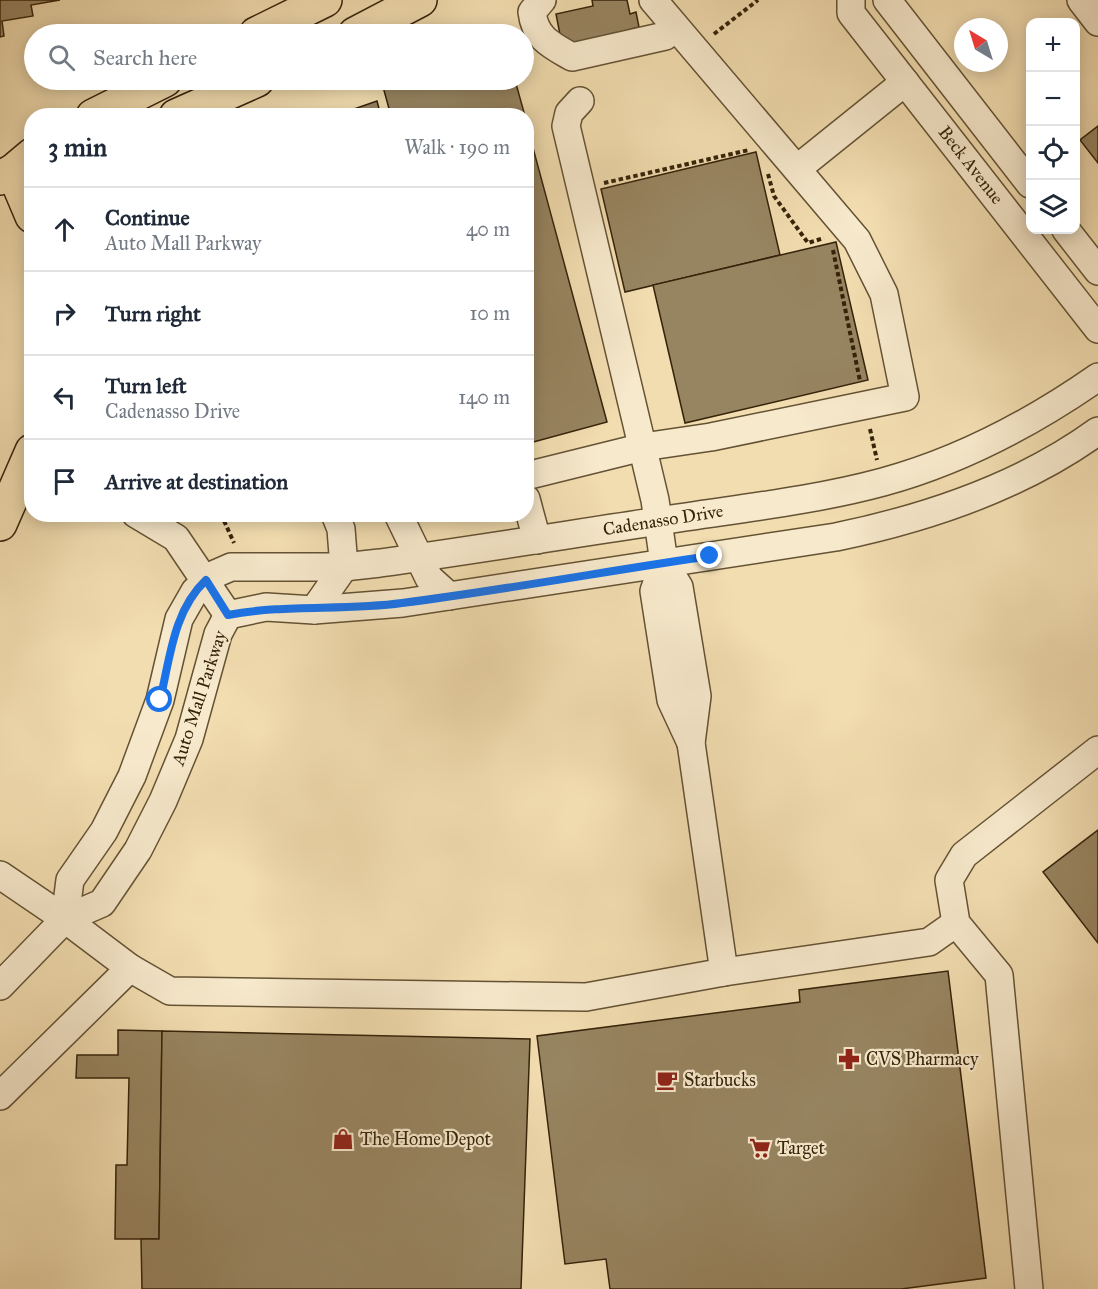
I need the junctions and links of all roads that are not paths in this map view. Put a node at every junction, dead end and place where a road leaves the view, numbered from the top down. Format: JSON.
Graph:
{"nodes":[{"id":1,"x":325,"y":0,"type":"edge"},
{"id":2,"x":420,"y":0,"type":"edge"},
{"id":3,"x":542,"y":0,"type":"edge"},
{"id":4,"x":653,"y":0,"type":"edge"},
{"id":5,"x":851,"y":0,"type":"edge"},
{"id":6,"x":887,"y":0,"type":"edge"},
{"id":7,"x":1081,"y":0,"type":"edge"},
{"id":8,"x":1098,"y":22,"type":"edge"},
{"id":9,"x":276,"y":24,"type":"edge"},
{"id":10,"x":374,"y":24,"type":"edge"},
{"id":11,"x":676,"y":28,"type":"junction"},
{"id":12,"x":905,"y":82,"type":"junction"},
{"id":13,"x":145,"y":90,"type":"edge"},
{"id":14,"x":234,"y":90,"type":"edge"},
{"id":15,"x":580,"y":101,"type":"dead end"},
{"id":16,"x":109,"y":108,"type":"edge"},
{"id":17,"x":194,"y":108,"type":"edge"},
{"id":18,"x":19,"y":168,"type":"edge"},
{"id":19,"x":798,"y":168,"type":"junction"},
{"id":20,"x":1027,"y":180,"type":"edge"},
{"id":21,"x":24,"y":186,"type":"edge"},
{"id":22,"x":1069,"y":234,"type":"edge"},
{"id":23,"x":1098,"y":271,"type":"edge"},
{"id":24,"x":1098,"y":328,"type":"edge"},
{"id":25,"x":1098,"y":377,"type":"edge"},
{"id":26,"x":1098,"y":431,"type":"edge"},
{"id":27,"x":643,"y":447,"type":"junction"},
{"id":28,"x":24,"y":469,"type":"edge"},
{"id":29,"x":534,"y":474,"type":"edge"},
{"id":30,"x":659,"y":521,"type":"junction"},
{"id":31,"x":149,"y":522,"type":"edge"},
{"id":32,"x":338,"y":522,"type":"edge"},
{"id":33,"x":402,"y":522,"type":"edge"},
{"id":34,"x":532,"y":522,"type":"edge"},
{"id":35,"x":0,"y":524,"type":"edge"},
{"id":36,"x":537,"y":540,"type":"junction"},
{"id":37,"x":418,"y":558,"type":"junction"},
{"id":38,"x":664,"y":563,"type":"junction"},
{"id":39,"x":344,"y":567,"type":"junction"},
{"id":40,"x":206,"y":580,"type":"junction"},
{"id":41,"x":448,"y":596,"type":"junction"},
{"id":42,"x":314,"y":610,"type":"junction"},
{"id":43,"x":228,"y":615,"type":"junction"},
{"id":44,"x":1098,"y":750,"type":"edge"},
{"id":45,"x":0,"y":875,"type":"edge"},
{"id":46,"x":65,"y":919,"type":"junction"},
{"id":47,"x":956,"y":923,"type":"junction"},
{"id":48,"x":130,"y":968,"type":"junction"},
{"id":49,"x":724,"y":972,"type":"junction"},
{"id":50,"x":0,"y":986,"type":"edge"},
{"id":51,"x":0,"y":1096,"type":"edge"},
{"id":52,"x":1029,"y":1289,"type":"edge"}],
"edges":[{"from":1,"to":9,"type":"main road"},
{"from":2,"to":10,"type":"main road"},
{"from":3,"to":11,"type":"street"},
{"from":4,"to":11,"type":"street"},
{"from":5,"to":12,"type":"street","name":"Beck Avenue"},
{"from":6,"to":20,"type":"street","name":"Beck Avenue"},
{"from":7,"to":8,"type":"street"},
{"from":11,"to":19,"type":"street"},
{"from":12,"to":19,"type":"street"},
{"from":12,"to":24,"type":"street","name":"Beck Avenue"},
{"from":13,"to":16,"type":"main road"},
{"from":14,"to":17,"type":"main road"},
{"from":15,"to":27,"type":"street"},
{"from":18,"to":21,"type":"main road"},
{"from":19,"to":27,"type":"street"},
{"from":22,"to":23,"type":"street"},
{"from":25,"to":30,"type":"street","name":"Cadenasso Drive"},
{"from":26,"to":38,"type":"street"},
{"from":27,"to":29,"type":"street"},
{"from":27,"to":30,"type":"street"},
{"from":28,"to":35,"type":"main road"},
{"from":30,"to":36,"type":"street","name":"Cadenasso Drive"},
{"from":30,"to":38,"type":"street"},
{"from":31,"to":40,"type":"street"},
{"from":32,"to":39,"type":"street"},
{"from":33,"to":37,"type":"street"},
{"from":34,"to":36,"type":"street"},
{"from":36,"to":37,"type":"street","name":"Cadenasso Drive"},
{"from":37,"to":39,"type":"street","name":"Cadenasso Drive"},
{"from":37,"to":41,"type":"street"},
{"from":38,"to":41,"type":"street"},
{"from":38,"to":49,"type":"street"},
{"from":39,"to":40,"type":"street","name":"Cadenasso Drive"},
{"from":39,"to":42,"type":"street"},
{"from":40,"to":43,"type":"street"},
{"from":40,"to":46,"type":"street","name":"Auto Mall Parkway"},
{"from":41,"to":42,"type":"street"},
{"from":42,"to":43,"type":"street"},
{"from":43,"to":46,"type":"street","name":"Auto Mall Parkway"},
{"from":44,"to":47,"type":"street"},
{"from":45,"to":46,"type":"street"},
{"from":46,"to":48,"type":"street"},
{"from":46,"to":50,"type":"street","name":"Auto Mall Parkway"},
{"from":47,"to":49,"type":"street"},
{"from":47,"to":52,"type":"street"},
{"from":48,"to":49,"type":"street"},
{"from":48,"to":51,"type":"street"}]}
